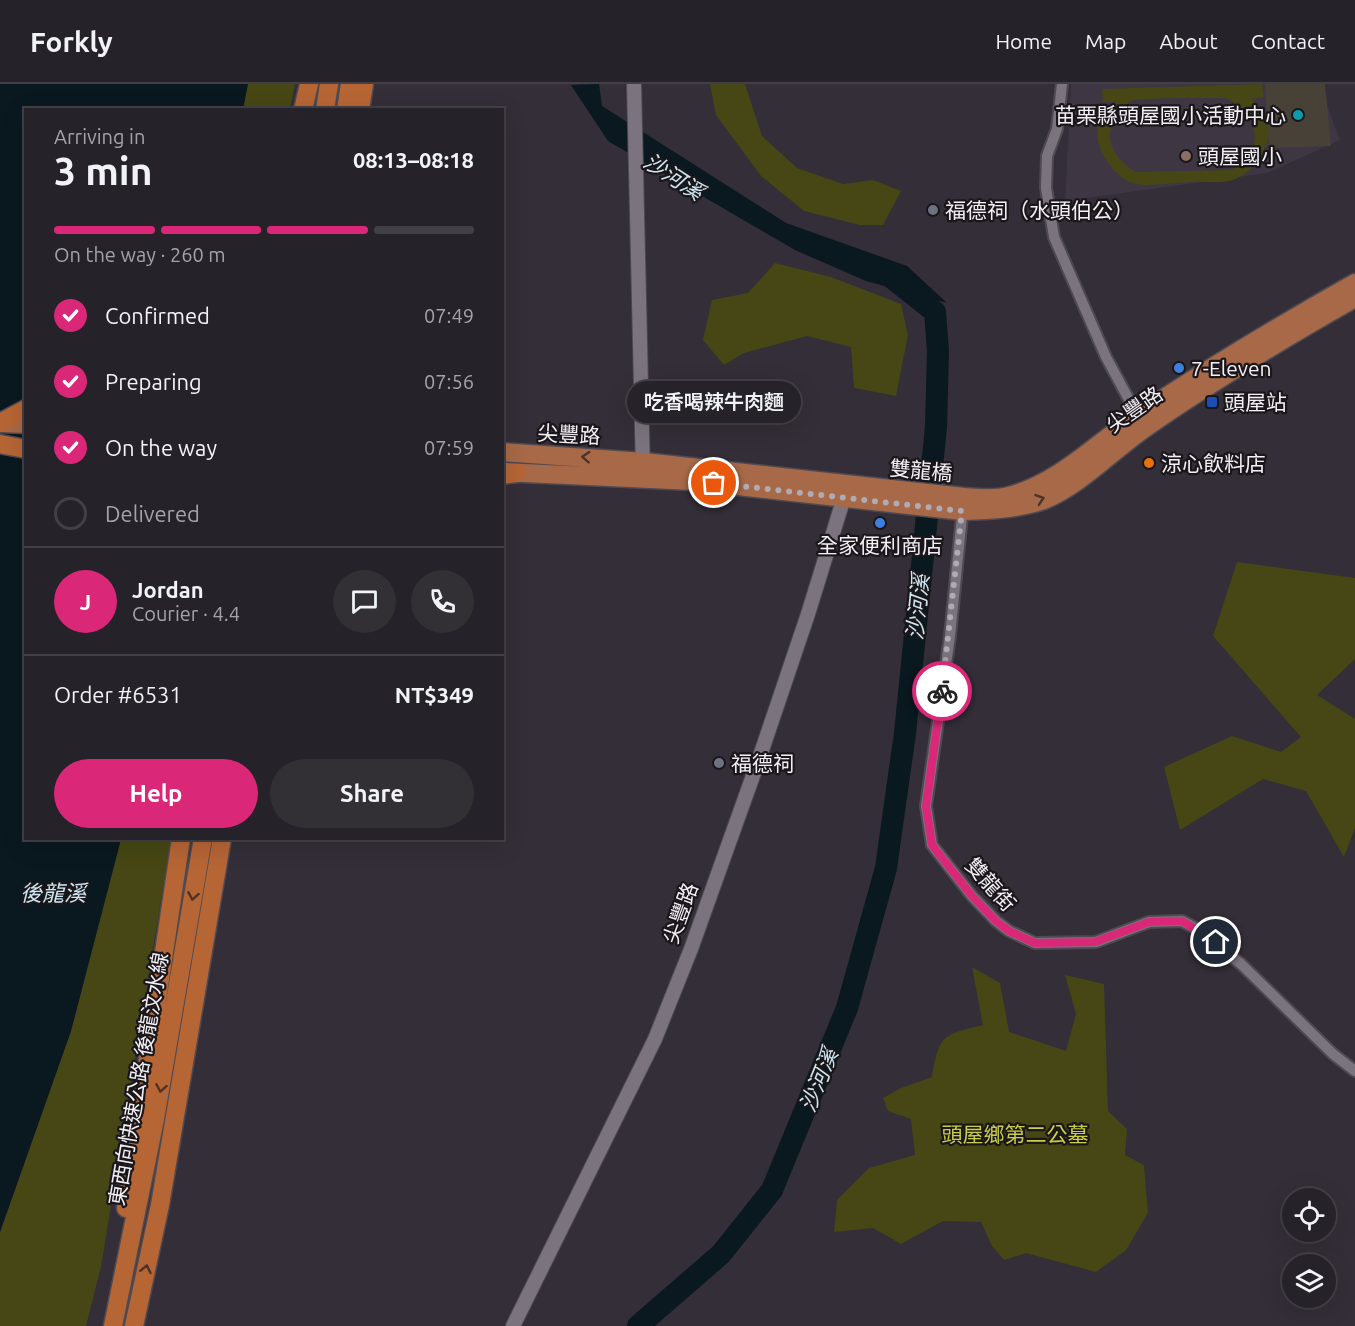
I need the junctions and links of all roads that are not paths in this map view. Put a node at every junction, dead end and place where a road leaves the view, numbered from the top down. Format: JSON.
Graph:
{"nodes":[{"id":1,"x":309,"y":84,"type":"edge"},
{"id":2,"x":329,"y":84,"type":"edge"},
{"id":3,"x":350,"y":84,"type":"edge"},
{"id":4,"x":364,"y":84,"type":"edge"},
{"id":5,"x":633,"y":84,"type":"edge"},
{"id":6,"x":1062,"y":84,"type":"edge"},
{"id":7,"x":303,"y":108,"type":"edge"},
{"id":8,"x":325,"y":108,"type":"edge"},
{"id":9,"x":346,"y":108,"type":"edge"},
{"id":10,"x":360,"y":108,"type":"edge"},
{"id":11,"x":1355,"y":283,"type":"edge"},
{"id":12,"x":1355,"y":298,"type":"edge"},
{"id":13,"x":24,"y":410,"type":"edge"},
{"id":14,"x":1141,"y":422,"type":"junction"},
{"id":15,"x":0,"y":423,"type":"edge"},
{"id":16,"x":24,"y":424,"type":"edge"},
{"id":17,"x":24,"y":441,"type":"edge"},
{"id":18,"x":0,"y":442,"type":"edge"},
{"id":19,"x":24,"y":449,"type":"edge"},
{"id":20,"x":504,"y":452,"type":"edge"},
{"id":21,"x":643,"y":470,"type":"junction"},
{"id":22,"x":507,"y":473,"type":"edge"},
{"id":23,"x":846,"y":491,"type":"junction"},
{"id":24,"x":874,"y":494,"type":"joint"},
{"id":25,"x":963,"y":504,"type":"junction"},
{"id":26,"x":181,"y":840,"type":"edge"},
{"id":27,"x":202,"y":840,"type":"edge"},
{"id":28,"x":222,"y":840,"type":"edge"},
{"id":29,"x":234,"y":840,"type":"edge"},
{"id":30,"x":1355,"y":1071,"type":"edge"},
{"id":31,"x":160,"y":1205,"type":"junction"},
{"id":32,"x":114,"y":1325,"type":"edge"},
{"id":33,"x":134,"y":1326,"type":"edge"},
{"id":34,"x":513,"y":1326,"type":"edge"}],
"edges":[{"from":1,"to":7,"type":"highway"},
{"from":2,"to":8,"type":"highway"},
{"from":3,"to":9,"type":"highway"},
{"from":4,"to":10,"type":"highway"},
{"from":5,"to":21,"type":"street"},
{"from":6,"to":14,"type":"street"},
{"from":11,"to":14,"type":"main road","name":"尖豐路"},
{"from":12,"to":14,"type":"main road","name":"尖豐路"},
{"from":13,"to":15,"type":"highway"},
{"from":14,"to":25,"type":"main road","name":"尖豐路"},
{"from":15,"to":16,"type":"main road"},
{"from":17,"to":18,"type":"main road"},
{"from":18,"to":19,"type":"highway"},
{"from":21,"to":20,"type":"main road","name":"尖豐路","one_way":true},
{"from":21,"to":22,"type":"main road","name":"尖豐路"},
{"from":21,"to":23,"type":"main road","name":"尖豐路"},
{"from":23,"to":24,"type":"main road","name":"尖豐路"},
{"from":23,"to":34,"type":"street","name":"尖豐路"},
{"from":24,"to":25,"type":"main road","name":"雙龍橋"},
{"from":25,"to":30,"type":"street","name":"雙龍街"},
{"from":26,"to":32,"type":"highway"},
{"from":27,"to":32,"type":"highway","name":"東西向快速公路 後龍汶水線","one_way":true},
{"from":28,"to":31,"type":"highway","name":"東西向快速公路 後龍汶水線"},
{"from":29,"to":31,"type":"highway"},
{"from":33,"to":31,"type":"highway","name":"東西向快速公路 後龍汶水線","one_way":true}]}
